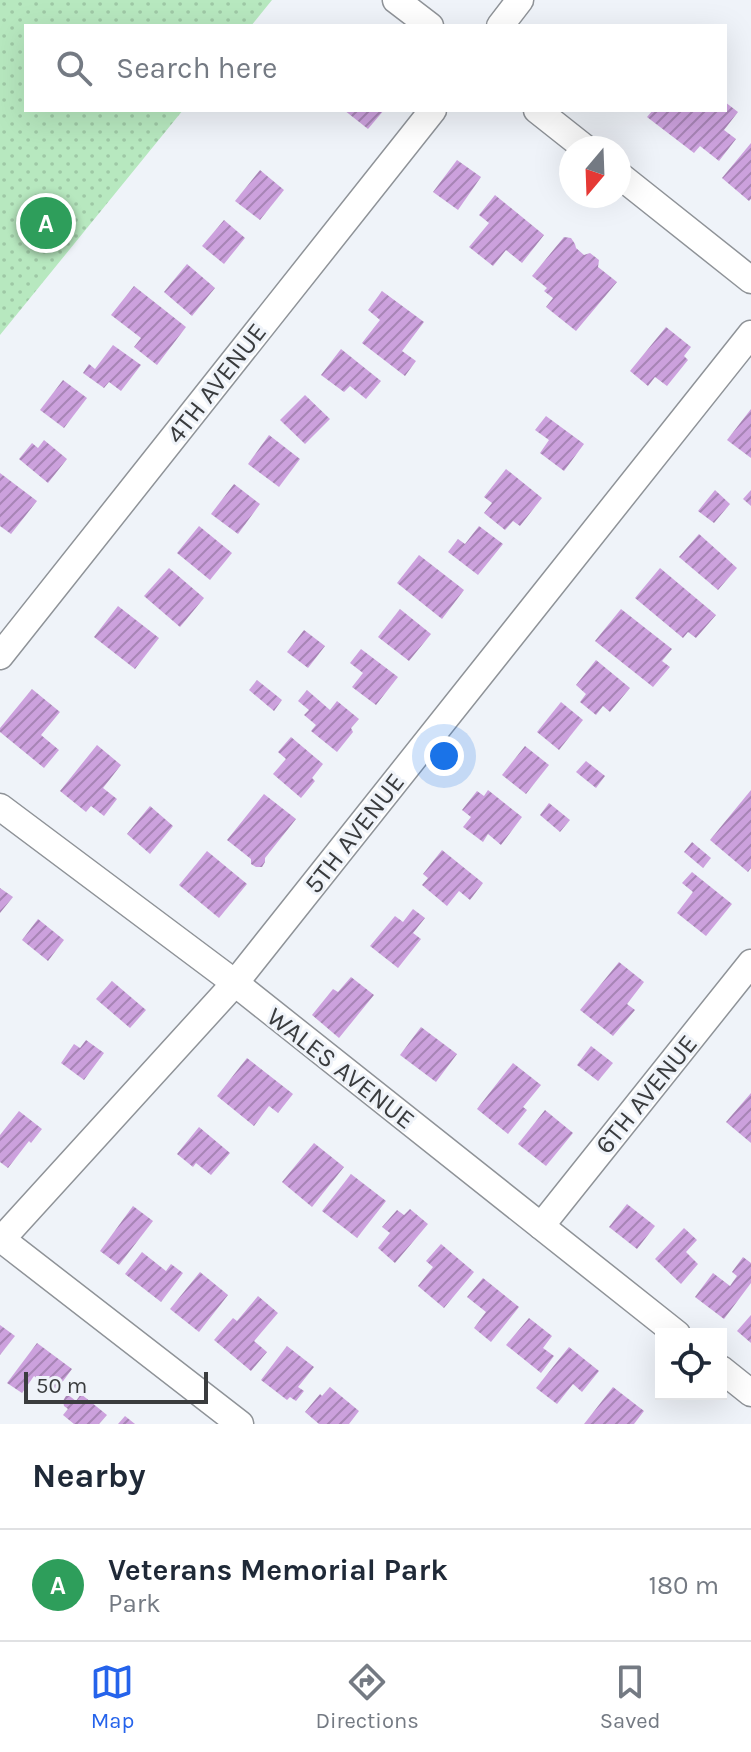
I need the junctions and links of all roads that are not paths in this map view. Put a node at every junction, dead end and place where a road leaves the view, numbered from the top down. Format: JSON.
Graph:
{"nodes":[{"id":1,"x":396,"y":0,"type":"edge"},
{"id":2,"x":520,"y":0,"type":"edge"},
{"id":3,"x":427,"y":24,"type":"edge"},
{"id":4,"x":502,"y":24,"type":"edge"},
{"id":5,"x":431,"y":112,"type":"edge"},
{"id":6,"x":540,"y":112,"type":"edge"},
{"id":7,"x":570,"y":136,"type":"edge"},
{"id":8,"x":631,"y":185,"type":"edge"},
{"id":9,"x":751,"y":280,"type":"edge"},
{"id":10,"x":751,"y":334,"type":"edge"},
{"id":11,"x":0,"y":656,"type":"edge"},
{"id":12,"x":0,"y":807,"type":"edge"},
{"id":13,"x":751,"y":963,"type":"edge"},
{"id":14,"x":235,"y":983,"type":"junction"},
{"id":15,"x":541,"y":1226,"type":"junction"},
{"id":16,"x":1,"y":1240,"type":"edge"},
{"id":17,"x":669,"y":1328,"type":"edge"},
{"id":18,"x":727,"y":1374,"type":"edge"},
{"id":19,"x":751,"y":1393,"type":"edge"},
{"id":20,"x":240,"y":1424,"type":"edge"}],
"edges":[{"from":1,"to":3,"type":"street"},
{"from":2,"to":4,"type":"street"},
{"from":5,"to":11,"type":"street","name":"4TH AVENUE"},
{"from":6,"to":7,"type":"street"},
{"from":8,"to":9,"type":"street"},
{"from":10,"to":14,"type":"street","name":"5TH AVENUE"},
{"from":12,"to":14,"type":"street","name":"WALES AVENUE"},
{"from":13,"to":15,"type":"street","name":"6TH AVENUE"},
{"from":14,"to":15,"type":"street","name":"WALES AVENUE"},
{"from":14,"to":16,"type":"street","name":"5TH AVENUE"},
{"from":15,"to":17,"type":"street","name":"WALES AVENUE"},
{"from":16,"to":20,"type":"street"},
{"from":18,"to":19,"type":"street"}]}
